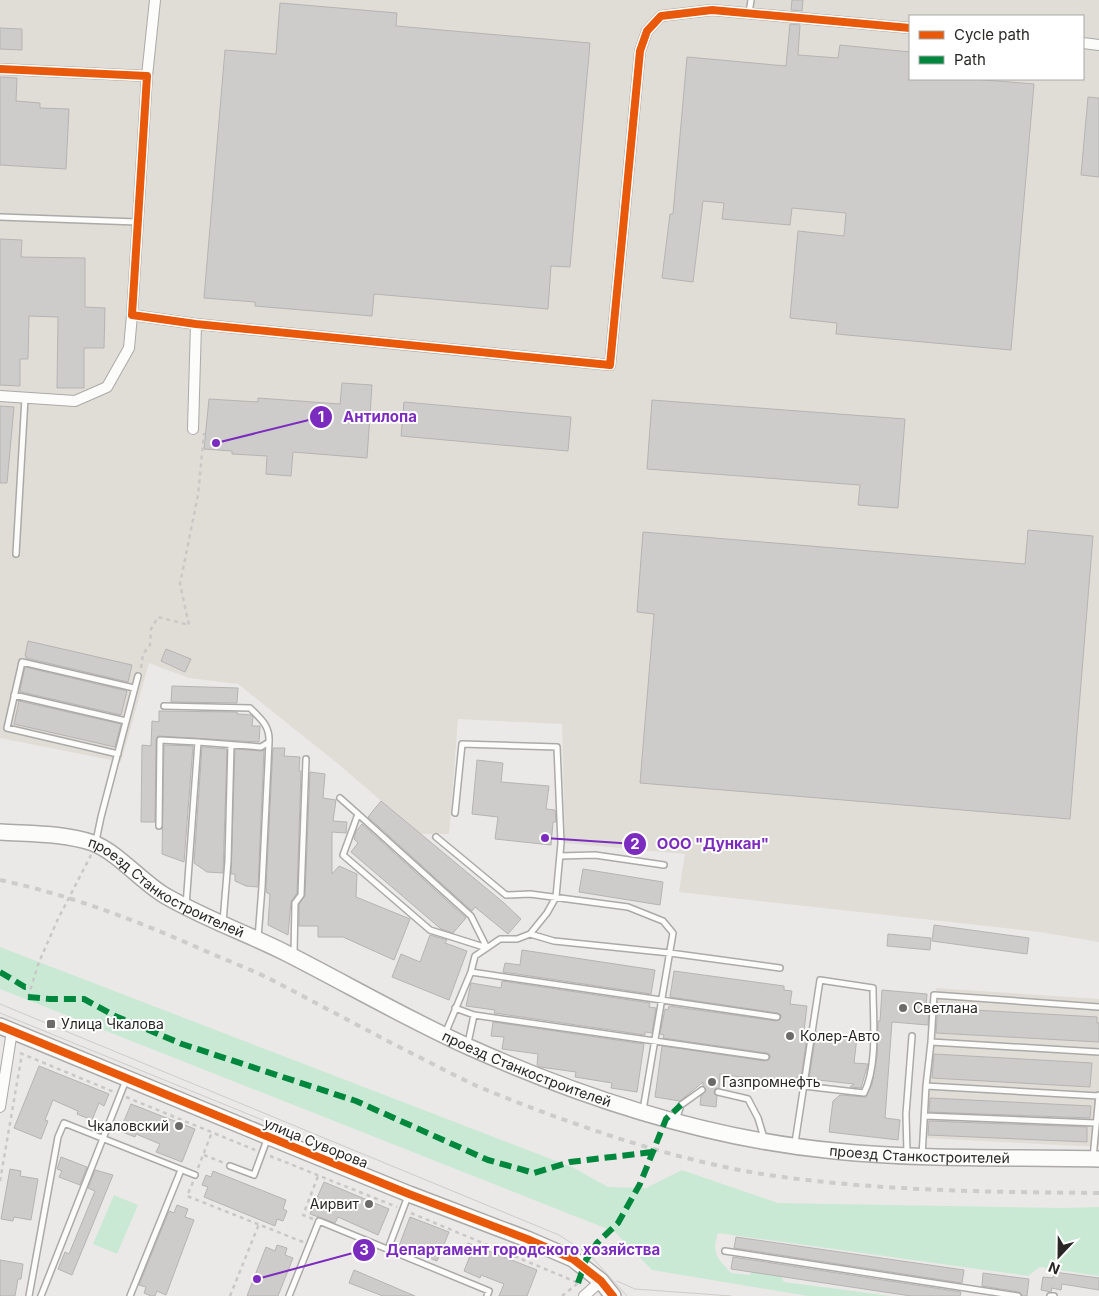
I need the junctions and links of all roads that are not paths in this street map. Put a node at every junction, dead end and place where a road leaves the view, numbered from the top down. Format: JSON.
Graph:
{"nodes":[{"id":1,"x":155,"y":0,"type":"edge"},
{"id":2,"x":751,"y":0,"type":"edge"},
{"id":3,"x":749,"y":13,"type":"junction"},
{"id":4,"x":909,"y":28,"type":"edge"},
{"id":5,"x":1084,"y":43,"type":"edge"},
{"id":6,"x":1099,"y":44,"type":"edge"},
{"id":7,"x":0,"y":69,"type":"edge"},
{"id":8,"x":148,"y":76,"type":"junction"},
{"id":9,"x":0,"y":217,"type":"edge"},
{"id":10,"x":138,"y":222,"type":"junction"},
{"id":11,"x":132,"y":315,"type":"junction"},
{"id":12,"x":196,"y":324,"type":"junction"},
{"id":13,"x":0,"y":396,"type":"edge"},
{"id":14,"x":25,"y":398,"type":"junction"},
{"id":15,"x":193,"y":430,"type":"road end"},
{"id":16,"x":16,"y":554,"type":"dead end"},
{"id":17,"x":138,"y":676,"type":"road end"},
{"id":18,"x":134,"y":688,"type":"junction"},
{"id":19,"x":14,"y":695,"type":"junction"},
{"id":20,"x":164,"y":706,"type":"dead end"},
{"id":21,"x":126,"y":721,"type":"junction"},
{"id":22,"x":198,"y":742,"type":"junction"},
{"id":23,"x":269,"y":742,"type":"junction"},
{"id":24,"x":231,"y":745,"type":"junction"},
{"id":25,"x":118,"y":754,"type":"junction"},
{"id":26,"x":306,"y":758,"type":"dead end"},
{"id":27,"x":340,"y":798,"type":"dead end"},
{"id":28,"x":455,"y":812,"type":"dead end"},
{"id":29,"x":358,"y":814,"type":"junction"},
{"id":30,"x":159,"y":826,"type":"dead end"},
{"id":31,"x":0,"y":832,"type":"edge"},
{"id":32,"x":436,"y":837,"type":"dead end"},
{"id":33,"x":95,"y":844,"type":"junction"},
{"id":34,"x":560,"y":856,"type":"junction"},
{"id":35,"x":664,"y":865,"type":"dead end"},
{"id":36,"x":556,"y":897,"type":"junction"},
{"id":37,"x":186,"y":906,"type":"junction"},
{"id":38,"x":223,"y":923,"type":"junction"},
{"id":39,"x":530,"y":934,"type":"junction"},
{"id":40,"x":258,"y":938,"type":"junction"},
{"id":41,"x":487,"y":948,"type":"junction"},
{"id":42,"x":670,"y":953,"type":"junction"},
{"id":43,"x":294,"y":957,"type":"junction"},
{"id":44,"x":780,"y":968,"type":"dead end"},
{"id":45,"x":471,"y":972,"type":"junction"},
{"id":46,"x":661,"y":1000,"type":"junction"},
{"id":47,"x":1099,"y":1007,"type":"edge"},
{"id":48,"x":455,"y":1008,"type":"junction"},
{"id":49,"x":474,"y":1015,"type":"junction"},
{"id":50,"x":777,"y":1017,"type":"dead end"},
{"id":51,"x":6,"y":1028,"type":"edge"},
{"id":52,"x":444,"y":1035,"type":"junction"},
{"id":53,"x":912,"y":1036,"type":"dead end"},
{"id":54,"x":654,"y":1041,"type":"junction"},
{"id":55,"x":931,"y":1042,"type":"junction"},
{"id":56,"x":467,"y":1046,"type":"junction"},
{"id":57,"x":1099,"y":1052,"type":"edge"},
{"id":58,"x":766,"y":1057,"type":"dead end"},
{"id":59,"x":127,"y":1078,"type":"junction"},
{"id":60,"x":804,"y":1086,"type":"junction"},
{"id":61,"x":926,"y":1086,"type":"junction"},
{"id":62,"x":702,"y":1090,"type":"dead end"},
{"id":63,"x":718,"y":1092,"type":"dead end"},
{"id":64,"x":1099,"y":1096,"type":"edge"},
{"id":65,"x":1099,"y":1101,"type":"edge"},
{"id":66,"x":0,"y":1107,"type":"edge"},
{"id":67,"x":642,"y":1113,"type":"junction"},
{"id":68,"x":925,"y":1116,"type":"junction"},
{"id":69,"x":676,"y":1122,"type":"junction"},
{"id":70,"x":1096,"y":1123,"type":"junction"},
{"id":71,"x":269,"y":1137,"type":"junction"},
{"id":72,"x":103,"y":1138,"type":"junction"},
{"id":73,"x":765,"y":1141,"type":"junction"},
{"id":74,"x":794,"y":1146,"type":"junction"},
{"id":75,"x":922,"y":1156,"type":"junction"},
{"id":76,"x":907,"y":1157,"type":"junction"},
{"id":77,"x":1096,"y":1159,"type":"edge"},
{"id":78,"x":230,"y":1166,"type":"road end"},
{"id":79,"x":181,"y":1170,"type":"junction"},
{"id":80,"x":195,"y":1175,"type":"road end"},
{"id":81,"x":409,"y":1194,"type":"junction"},
{"id":82,"x":388,"y":1249,"type":"junction"},
{"id":83,"x":725,"y":1251,"type":"dead end"},
{"id":84,"x":591,"y":1289,"type":"edge"},
{"id":85,"x":975,"y":1289,"type":"junction"},
{"id":86,"x":986,"y":1294,"type":"edge"},
{"id":87,"x":30,"y":1295,"type":"edge"},
{"id":88,"x":41,"y":1296,"type":"edge"},
{"id":89,"x":130,"y":1296,"type":"edge"},
{"id":90,"x":289,"y":1296,"type":"edge"},
{"id":91,"x":487,"y":1296,"type":"edge"},
{"id":92,"x":614,"y":1296,"type":"edge"},
{"id":93,"x":974,"y":1296,"type":"edge"},
{"id":94,"x":1018,"y":1296,"type":"edge"},
{"id":95,"x":1050,"y":1296,"type":"edge"},
{"id":96,"x":1054,"y":1296,"type":"edge"}],
"edges":[{"from":1,"to":8,"type":"street"},
{"from":2,"to":3,"type":"lane"},
{"from":3,"to":4,"type":"street"},
{"from":3,"to":12,"type":"street"},
{"from":5,"to":6,"type":"street"},
{"from":7,"to":8,"type":"street"},
{"from":8,"to":10,"type":"street"},
{"from":9,"to":10,"type":"lane"},
{"from":10,"to":11,"type":"street"},
{"from":11,"to":12,"type":"street"},
{"from":11,"to":14,"type":"street"},
{"from":12,"to":15,"type":"street"},
{"from":13,"to":14,"type":"street"},
{"from":14,"to":16,"type":"lane"},
{"from":17,"to":18,"type":"lane"},
{"from":18,"to":19,"type":"lane"},
{"from":18,"to":21,"type":"lane"},
{"from":19,"to":21,"type":"lane"},
{"from":19,"to":25,"type":"lane"},
{"from":20,"to":23,"type":"lane"},
{"from":21,"to":25,"type":"lane"},
{"from":22,"to":24,"type":"lane"},
{"from":22,"to":30,"type":"lane"},
{"from":22,"to":37,"type":"lane"},
{"from":23,"to":24,"type":"lane"},
{"from":23,"to":40,"type":"lane"},
{"from":24,"to":38,"type":"lane"},
{"from":25,"to":33,"type":"lane"},
{"from":26,"to":43,"type":"lane"},
{"from":27,"to":29,"type":"lane"},
{"from":28,"to":34,"type":"lane"},
{"from":29,"to":41,"type":"lane"},
{"from":29,"to":41,"type":"lane"},
{"from":31,"to":33,"type":"main road","name":"проезд Станкостроителей"},
{"from":32,"to":36,"type":"lane"},
{"from":33,"to":37,"type":"main road","name":"проезд Станкостроителей"},
{"from":34,"to":35,"type":"lane"},
{"from":34,"to":36,"type":"lane"},
{"from":36,"to":39,"type":"lane"},
{"from":36,"to":42,"type":"lane"},
{"from":37,"to":38,"type":"main road","name":"проезд Станкостроителей"},
{"from":38,"to":40,"type":"main road","name":"проезд Станкостроителей"},
{"from":39,"to":41,"type":"lane"},
{"from":39,"to":42,"type":"lane"},
{"from":40,"to":43,"type":"main road","name":"проезд Станкостроителей"},
{"from":41,"to":45,"type":"lane"},
{"from":42,"to":44,"type":"lane"},
{"from":42,"to":46,"type":"lane"},
{"from":43,"to":52,"type":"main road","name":"проезд Станкостроителей"},
{"from":45,"to":46,"type":"lane"},
{"from":45,"to":48,"type":"lane"},
{"from":46,"to":50,"type":"lane"},
{"from":46,"to":54,"type":"lane"},
{"from":47,"to":55,"type":"lane"},
{"from":48,"to":49,"type":"lane"},
{"from":48,"to":52,"type":"lane"},
{"from":49,"to":54,"type":"lane"},
{"from":49,"to":56,"type":"lane"},
{"from":51,"to":59,"type":"main road","name":"улица Суворова"},
{"from":51,"to":66,"type":"street"},
{"from":52,"to":56,"type":"main road","name":"проезд Станкостроителей"},
{"from":53,"to":76,"type":"lane"},
{"from":54,"to":58,"type":"lane"},
{"from":54,"to":67,"type":"lane"},
{"from":55,"to":57,"type":"lane"},
{"from":55,"to":61,"type":"lane"},
{"from":56,"to":67,"type":"main road","name":"проезд Станкостроителей"},
{"from":59,"to":71,"type":"main road","name":"улица Суворова"},
{"from":59,"to":72,"type":"lane"},
{"from":60,"to":60,"type":"lane"},
{"from":60,"to":74,"type":"lane"},
{"from":61,"to":64,"type":"lane"},
{"from":61,"to":68,"type":"lane"},
{"from":62,"to":69,"type":"lane"},
{"from":63,"to":73,"type":"lane"},
{"from":64,"to":65,"type":"lane"},
{"from":65,"to":70,"type":"lane"},
{"from":67,"to":69,"type":"main road","name":"проезд Станкостроителей"},
{"from":68,"to":70,"type":"lane"},
{"from":68,"to":75,"type":"lane"},
{"from":69,"to":73,"type":"main road","name":"проезд Станкостроителей"},
{"from":70,"to":77,"type":"lane"},
{"from":71,"to":78,"type":"lane"},
{"from":71,"to":81,"type":"main road","name":"улица Суворова"},
{"from":72,"to":79,"type":"lane"},
{"from":72,"to":87,"type":"lane"},
{"from":72,"to":88,"type":"lane"},
{"from":73,"to":74,"type":"main road","name":"проезд Станкостроителей"},
{"from":74,"to":76,"type":"main road","name":"проезд Станкостроителей"},
{"from":75,"to":76,"type":"main road","name":"проезд Станкостроителей"},
{"from":75,"to":77,"type":"main road","name":"проезд Станкостроителей"},
{"from":79,"to":80,"type":"lane"},
{"from":79,"to":89,"type":"lane"},
{"from":81,"to":82,"type":"lane"},
{"from":81,"to":84,"type":"main road","name":"улица Суворова"},
{"from":82,"to":90,"type":"lane"},
{"from":82,"to":91,"type":"lane"},
{"from":83,"to":85,"type":"lane"},
{"from":84,"to":92,"type":"main road","name":"улица Суворова"},
{"from":85,"to":86,"type":"lane"},
{"from":85,"to":93,"type":"lane"},
{"from":86,"to":94,"type":"lane"},
{"from":87,"to":88,"type":"lane"},
{"from":95,"to":96,"type":"lane"}]}
